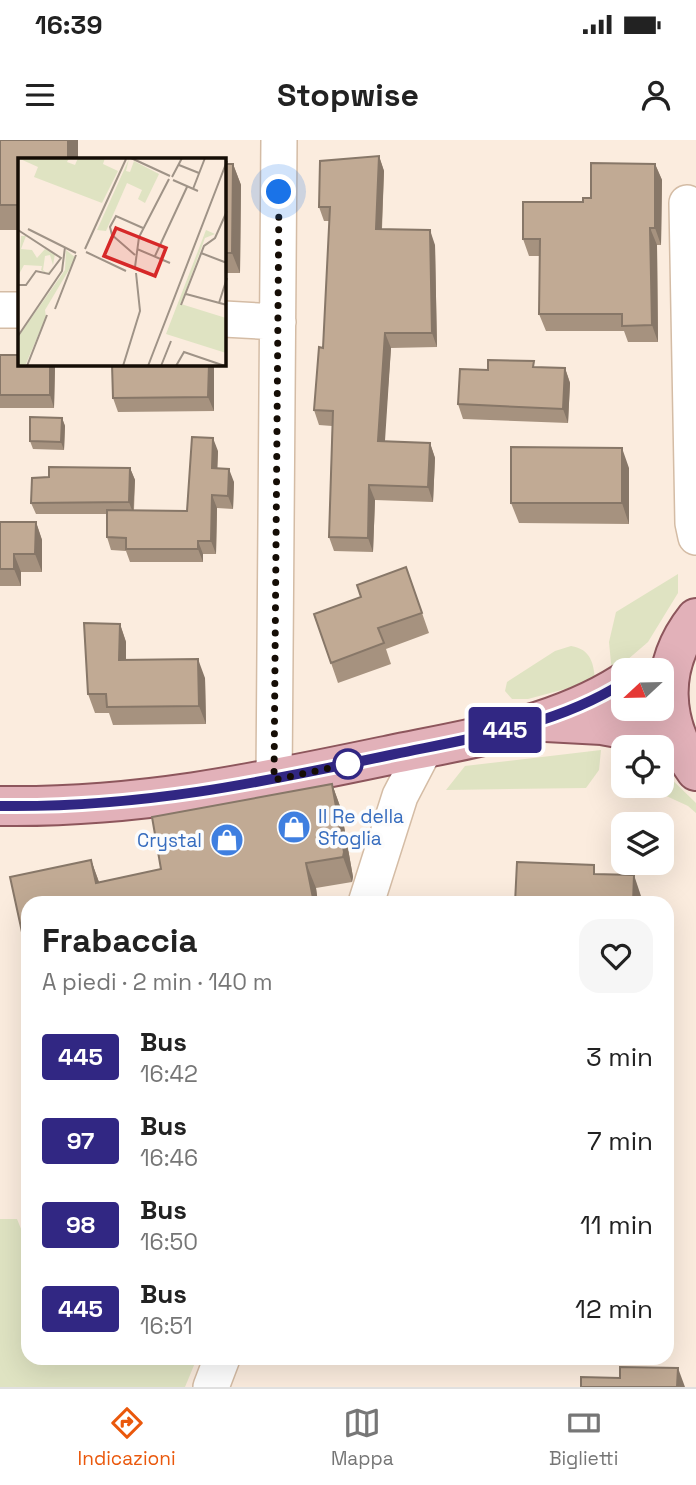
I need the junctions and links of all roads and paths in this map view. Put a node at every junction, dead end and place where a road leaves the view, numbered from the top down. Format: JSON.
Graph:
{"nodes":[{"id":1,"x":279,"y":140,"type":"edge"},
{"id":2,"x":687,"y":203,"type":"dead end"},
{"id":3,"x":0,"y":310,"type":"edge"},
{"id":4,"x":18,"y":310,"type":"edge"},
{"id":5,"x":226,"y":319,"type":"edge"},
{"id":6,"x":278,"y":322,"type":"junction"},
{"id":7,"x":696,"y":537,"type":"edge"},
{"id":8,"x":686,"y":634,"type":"edge"},
{"id":9,"x":657,"y":658,"type":"edge"},
{"id":10,"x":611,"y":689,"type":"edge"},
{"id":11,"x":541,"y":722,"type":"junction"},
{"id":12,"x":425,"y":748,"type":"junction"},
{"id":13,"x":689,"y":762,"type":"edge"},
{"id":14,"x":274,"y":780,"type":"junction"},
{"id":15,"x":0,"y":806,"type":"edge"},
{"id":16,"x":368,"y":896,"type":"edge"},
{"id":17,"x":219,"y":1365,"type":"edge"},
{"id":18,"x":211,"y":1387,"type":"edge"}],
"edges":[{"from":1,"to":6,"type":"street"},
{"from":2,"to":7,"type":"street"},
{"from":3,"to":4,"type":"street"},
{"from":5,"to":6,"type":"street"},
{"from":6,"to":14,"type":"street"},
{"from":8,"to":9,"type":"main road"},
{"from":8,"to":13,"type":"main road"},
{"from":10,"to":11,"type":"main road"},
{"from":11,"to":12,"type":"main road"},
{"from":11,"to":13,"type":"main road"},
{"from":12,"to":14,"type":"main road"},
{"from":12,"to":16,"type":"street"},
{"from":14,"to":15,"type":"main road"},
{"from":17,"to":18,"type":"street"}]}
